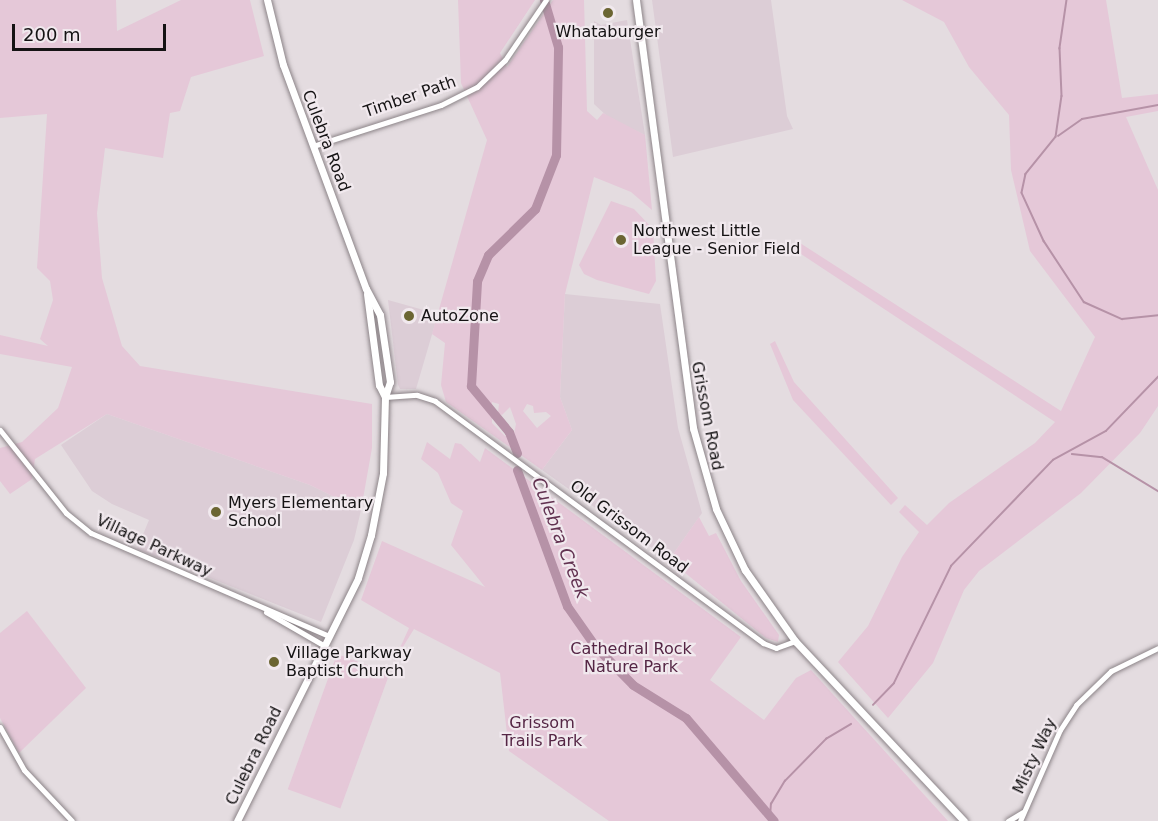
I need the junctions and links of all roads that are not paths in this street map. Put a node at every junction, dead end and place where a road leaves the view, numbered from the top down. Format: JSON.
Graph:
{"nodes":[{"id":1,"x":267,"y":0,"type":"edge"},
{"id":2,"x":546,"y":0,"type":"edge"},
{"id":3,"x":636,"y":0,"type":"edge"},
{"id":4,"x":313,"y":146,"type":"junction"},
{"id":5,"x":366,"y":289,"type":"junction"},
{"id":6,"x":385,"y":397,"type":"junction"},
{"id":7,"x":0,"y":430,"type":"edge"},
{"id":8,"x":265,"y":611,"type":"junction"},
{"id":9,"x":329,"y":636,"type":"junction"},
{"id":10,"x":795,"y":641,"type":"junction"},
{"id":11,"x":325,"y":646,"type":"junction"},
{"id":12,"x":1158,"y":648,"type":"edge"},
{"id":13,"x":0,"y":727,"type":"edge"},
{"id":14,"x":1023,"y":812,"type":"junction"},
{"id":15,"x":72,"y":821,"type":"edge"},
{"id":16,"x":237,"y":821,"type":"edge"},
{"id":17,"x":964,"y":821,"type":"edge"},
{"id":18,"x":1008,"y":821,"type":"edge"},
{"id":19,"x":1020,"y":821,"type":"edge"}],
"edges":[{"from":1,"to":4,"type":"main road","name":"Culebra Road"},
{"from":2,"to":4,"type":"street","name":"Timber Path"},
{"from":3,"to":10,"type":"main road","name":"Grissom Road"},
{"from":4,"to":5,"type":"main road","name":"Culebra Road"},
{"from":5,"to":6,"type":"main road","name":"Culebra Road"},
{"from":5,"to":6,"type":"main road","name":"Culebra Road"},
{"from":6,"to":9,"type":"main road","name":"Culebra Road"},
{"from":6,"to":10,"type":"street","name":"Old Grissom Road"},
{"from":7,"to":8,"type":"street","name":"Village Parkway"},
{"from":8,"to":9,"type":"street","name":"Village Parkway"},
{"from":8,"to":11,"type":"street","name":"Village Parkway"},
{"from":9,"to":11,"type":"main road","name":"Culebra Road"},
{"from":10,"to":17,"type":"main road","name":"Grissom Road"},
{"from":11,"to":16,"type":"main road","name":"Culebra Road"},
{"from":12,"to":14,"type":"street","name":"Misty Way"},
{"from":13,"to":15,"type":"street"},
{"from":14,"to":18,"type":"street","name":"Misty Way"},
{"from":14,"to":19,"type":"street","name":"Misty Way"}]}
